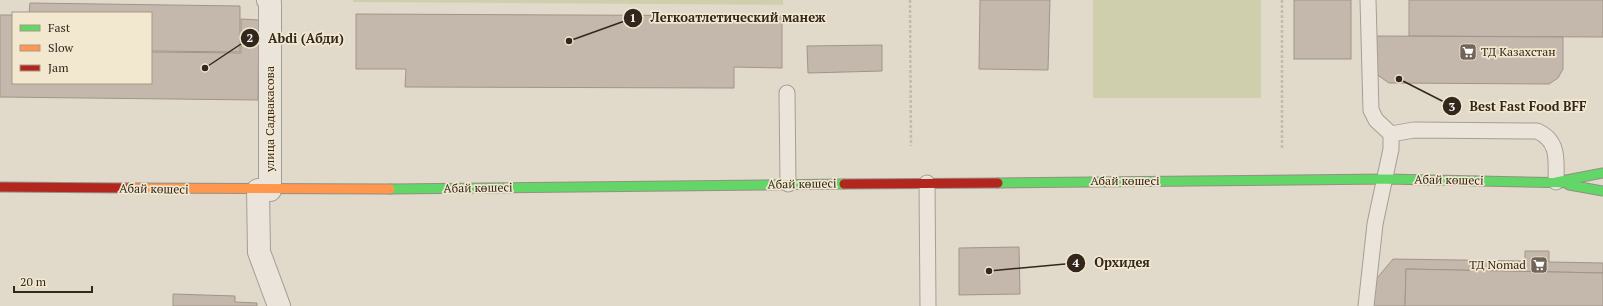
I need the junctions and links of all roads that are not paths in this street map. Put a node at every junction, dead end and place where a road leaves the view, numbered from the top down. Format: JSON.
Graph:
{"nodes":[{"id":1,"x":268,"y":0,"type":"edge"},
{"id":2,"x":1368,"y":0,"type":"edge"},
{"id":3,"x":787,"y":93,"type":"dead end"},
{"id":4,"x":1391,"y":134,"type":"junction"},
{"id":5,"x":1603,"y":173,"type":"edge"},
{"id":6,"x":1386,"y":179,"type":"junction"},
{"id":7,"x":1556,"y":182,"type":"junction"},
{"id":8,"x":927,"y":183,"type":"junction"},
{"id":9,"x":1603,"y":183,"type":"edge"},
{"id":10,"x":788,"y":184,"type":"junction"},
{"id":11,"x":0,"y":187,"type":"edge"},
{"id":12,"x":264,"y":190,"type":"junction"},
{"id":13,"x":1603,"y":191,"type":"edge"},
{"id":14,"x":279,"y":306,"type":"edge"},
{"id":15,"x":928,"y":306,"type":"edge"},
{"id":16,"x":1366,"y":306,"type":"edge"}],
"edges":[{"from":1,"to":12,"type":"street","name":"улица Садвакасова"},
{"from":2,"to":4,"type":"lane"},
{"from":3,"to":10,"type":"lane"},
{"from":4,"to":6,"type":"lane"},
{"from":4,"to":7,"type":"lane"},
{"from":5,"to":7,"type":"main road"},
{"from":6,"to":7,"type":"main road","name":"Абай көшесі"},
{"from":6,"to":8,"type":"main road","name":"Абай көшесі"},
{"from":6,"to":16,"type":"lane"},
{"from":7,"to":9,"type":"main road","name":"Абай көшесі"},
{"from":7,"to":13,"type":"main road"},
{"from":8,"to":10,"type":"main road","name":"Абай көшесі"},
{"from":8,"to":15,"type":"lane"},
{"from":10,"to":12,"type":"main road","name":"Абай көшесі"},
{"from":11,"to":12,"type":"main road","name":"Абай көшесі"},
{"from":12,"to":14,"type":"street","name":"улица Садвакасова"}]}
